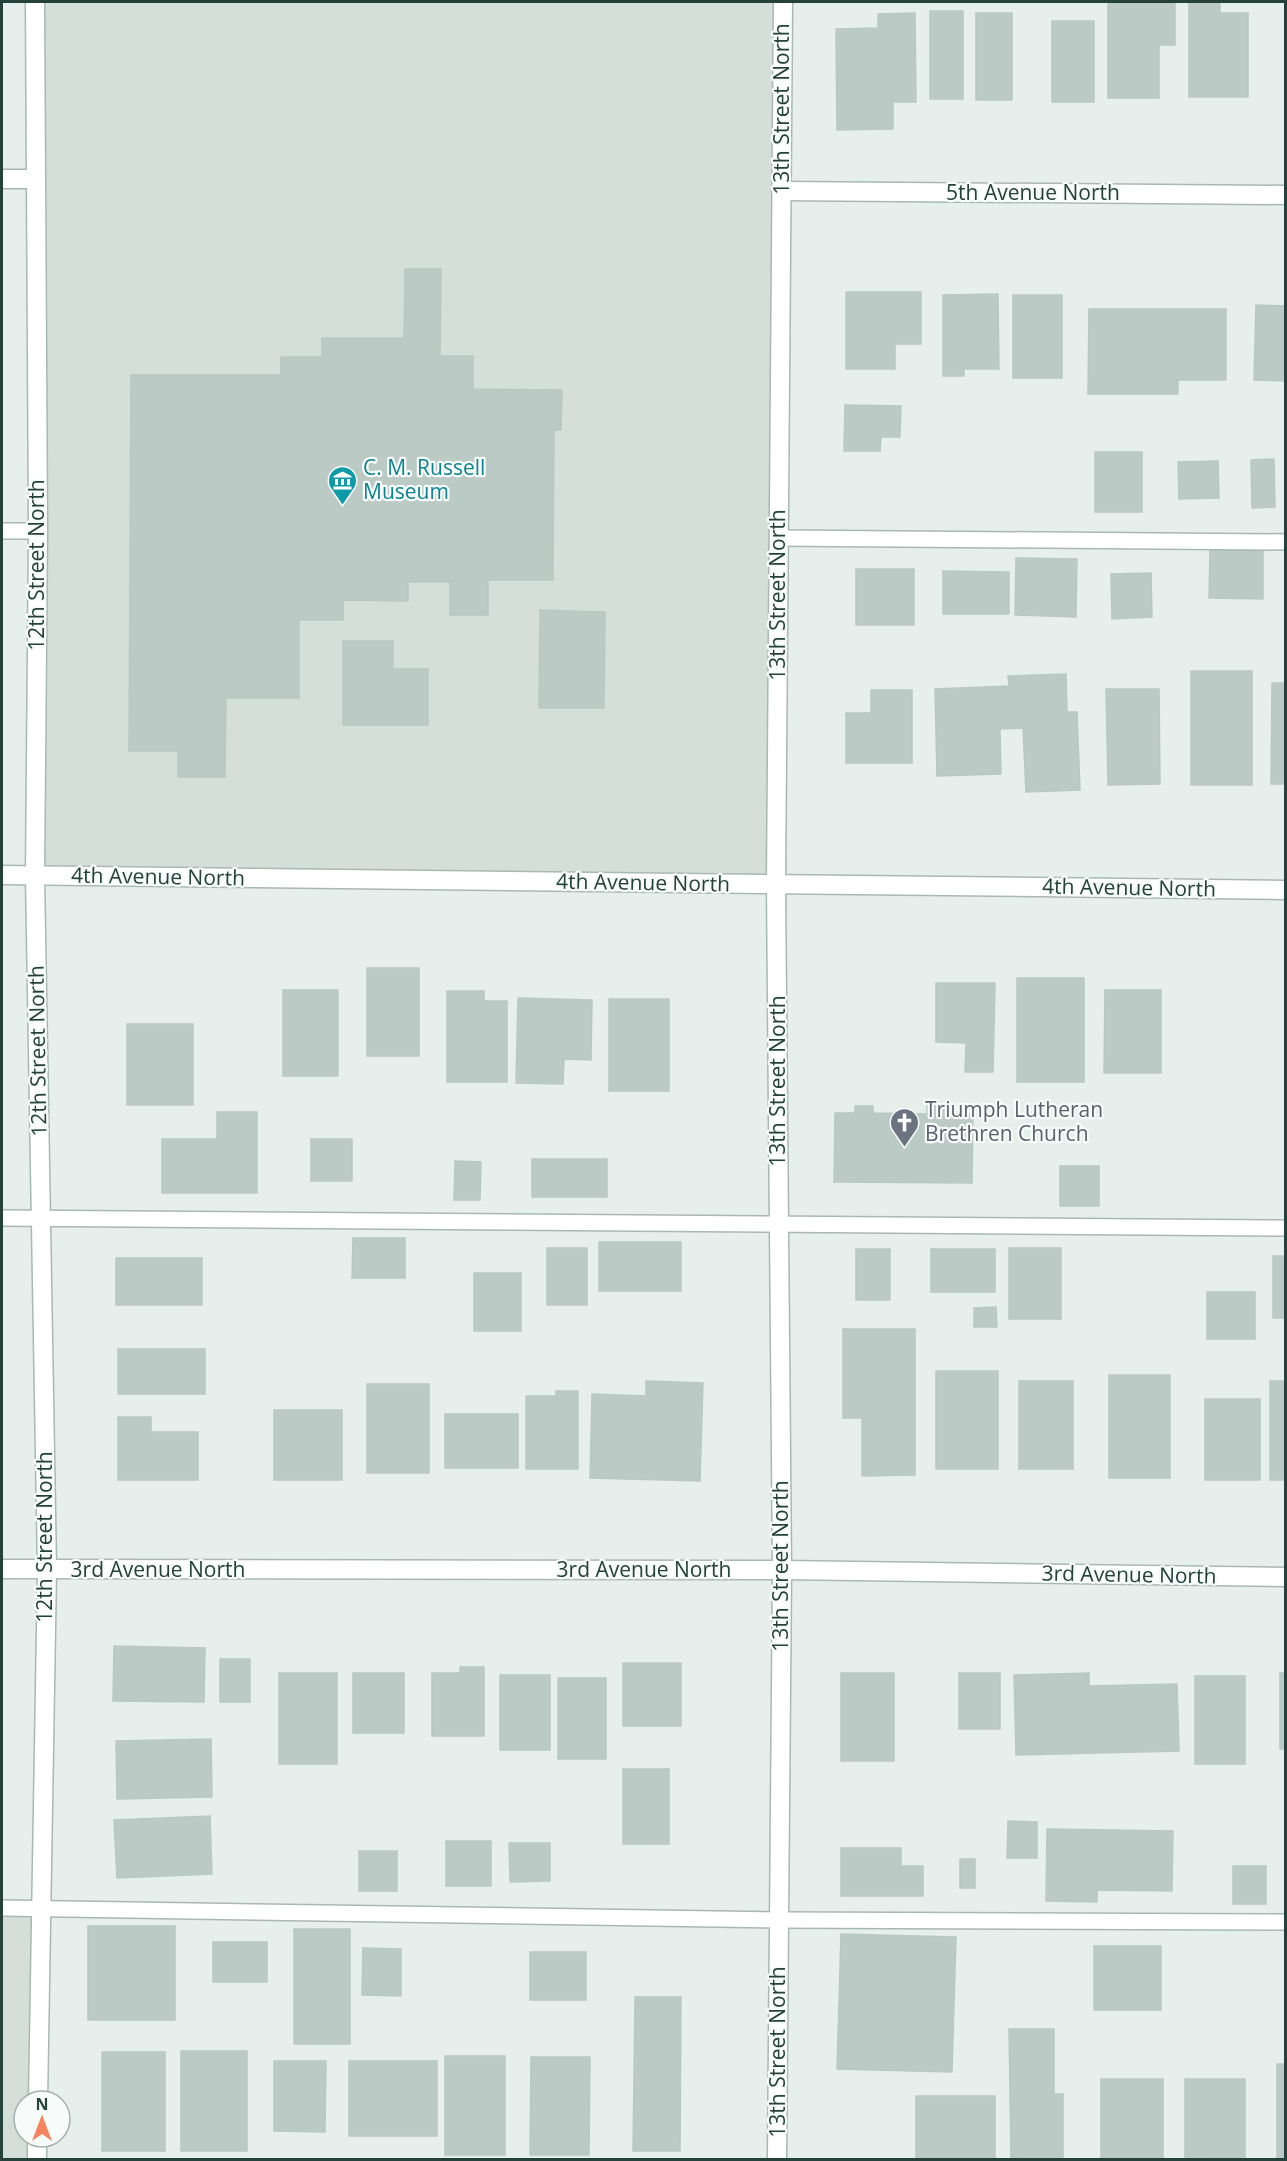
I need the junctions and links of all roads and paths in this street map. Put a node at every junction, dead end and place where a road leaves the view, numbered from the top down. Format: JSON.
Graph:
{"nodes":[{"id":1,"x":35,"y":2,"type":"edge"},
{"id":2,"x":783,"y":2,"type":"edge"},
{"id":3,"x":2,"y":179,"type":"edge"},
{"id":4,"x":35,"y":179,"type":"junction"},
{"id":5,"x":782,"y":191,"type":"junction"},
{"id":6,"x":1286,"y":195,"type":"edge"},
{"id":7,"x":2,"y":531,"type":"edge"},
{"id":8,"x":38,"y":531,"type":"junction"},
{"id":9,"x":778,"y":538,"type":"junction"},
{"id":10,"x":1286,"y":542,"type":"edge"},
{"id":11,"x":2,"y":875,"type":"edge"},
{"id":12,"x":35,"y":876,"type":"junction"},
{"id":13,"x":776,"y":885,"type":"junction"},
{"id":14,"x":1286,"y":890,"type":"edge"},
{"id":15,"x":2,"y":1218,"type":"edge"},
{"id":16,"x":41,"y":1218,"type":"junction"},
{"id":17,"x":778,"y":1225,"type":"junction"},
{"id":18,"x":1286,"y":1228,"type":"edge"},
{"id":19,"x":2,"y":1569,"type":"edge"},
{"id":20,"x":47,"y":1570,"type":"junction"},
{"id":21,"x":782,"y":1570,"type":"junction"},
{"id":22,"x":1286,"y":1577,"type":"edge"},
{"id":23,"x":2,"y":1908,"type":"edge"},
{"id":24,"x":41,"y":1908,"type":"junction"},
{"id":25,"x":779,"y":1920,"type":"junction"},
{"id":26,"x":1286,"y":1922,"type":"edge"},
{"id":27,"x":38,"y":2089,"type":"edge"},
{"id":28,"x":777,"y":2160,"type":"edge"}],
"edges":[{"from":1,"to":4,"type":"street","name":"12th Street North"},
{"from":2,"to":5,"type":"street","name":"13th Street North"},
{"from":3,"to":4,"type":"street"},
{"from":4,"to":8,"type":"street","name":"12th Street North"},
{"from":5,"to":6,"type":"street","name":"5th Avenue North"},
{"from":5,"to":9,"type":"street","name":"13th Street North"},
{"from":7,"to":8,"type":"lane"},
{"from":8,"to":12,"type":"street","name":"12th Street North"},
{"from":9,"to":10,"type":"lane"},
{"from":9,"to":13,"type":"street","name":"13th Street North"},
{"from":11,"to":12,"type":"street","name":"4th Avenue North"},
{"from":12,"to":13,"type":"street","name":"4th Avenue North"},
{"from":12,"to":16,"type":"street","name":"12th Street North"},
{"from":13,"to":14,"type":"street","name":"4th Avenue North"},
{"from":13,"to":17,"type":"street","name":"13th Street North"},
{"from":15,"to":16,"type":"lane"},
{"from":16,"to":17,"type":"lane"},
{"from":16,"to":20,"type":"street","name":"12th Street North"},
{"from":17,"to":18,"type":"lane"},
{"from":17,"to":21,"type":"street","name":"13th Street North"},
{"from":19,"to":20,"type":"street","name":"3rd Avenue North"},
{"from":20,"to":21,"type":"street","name":"3rd Avenue North"},
{"from":20,"to":24,"type":"street","name":"12th Street North"},
{"from":21,"to":22,"type":"street","name":"3rd Avenue North"},
{"from":21,"to":25,"type":"street","name":"13th Street North"},
{"from":23,"to":24,"type":"lane"},
{"from":24,"to":25,"type":"lane"},
{"from":24,"to":27,"type":"street","name":"12th Street North"},
{"from":25,"to":26,"type":"lane"},
{"from":25,"to":28,"type":"street","name":"13th Street North"}]}
